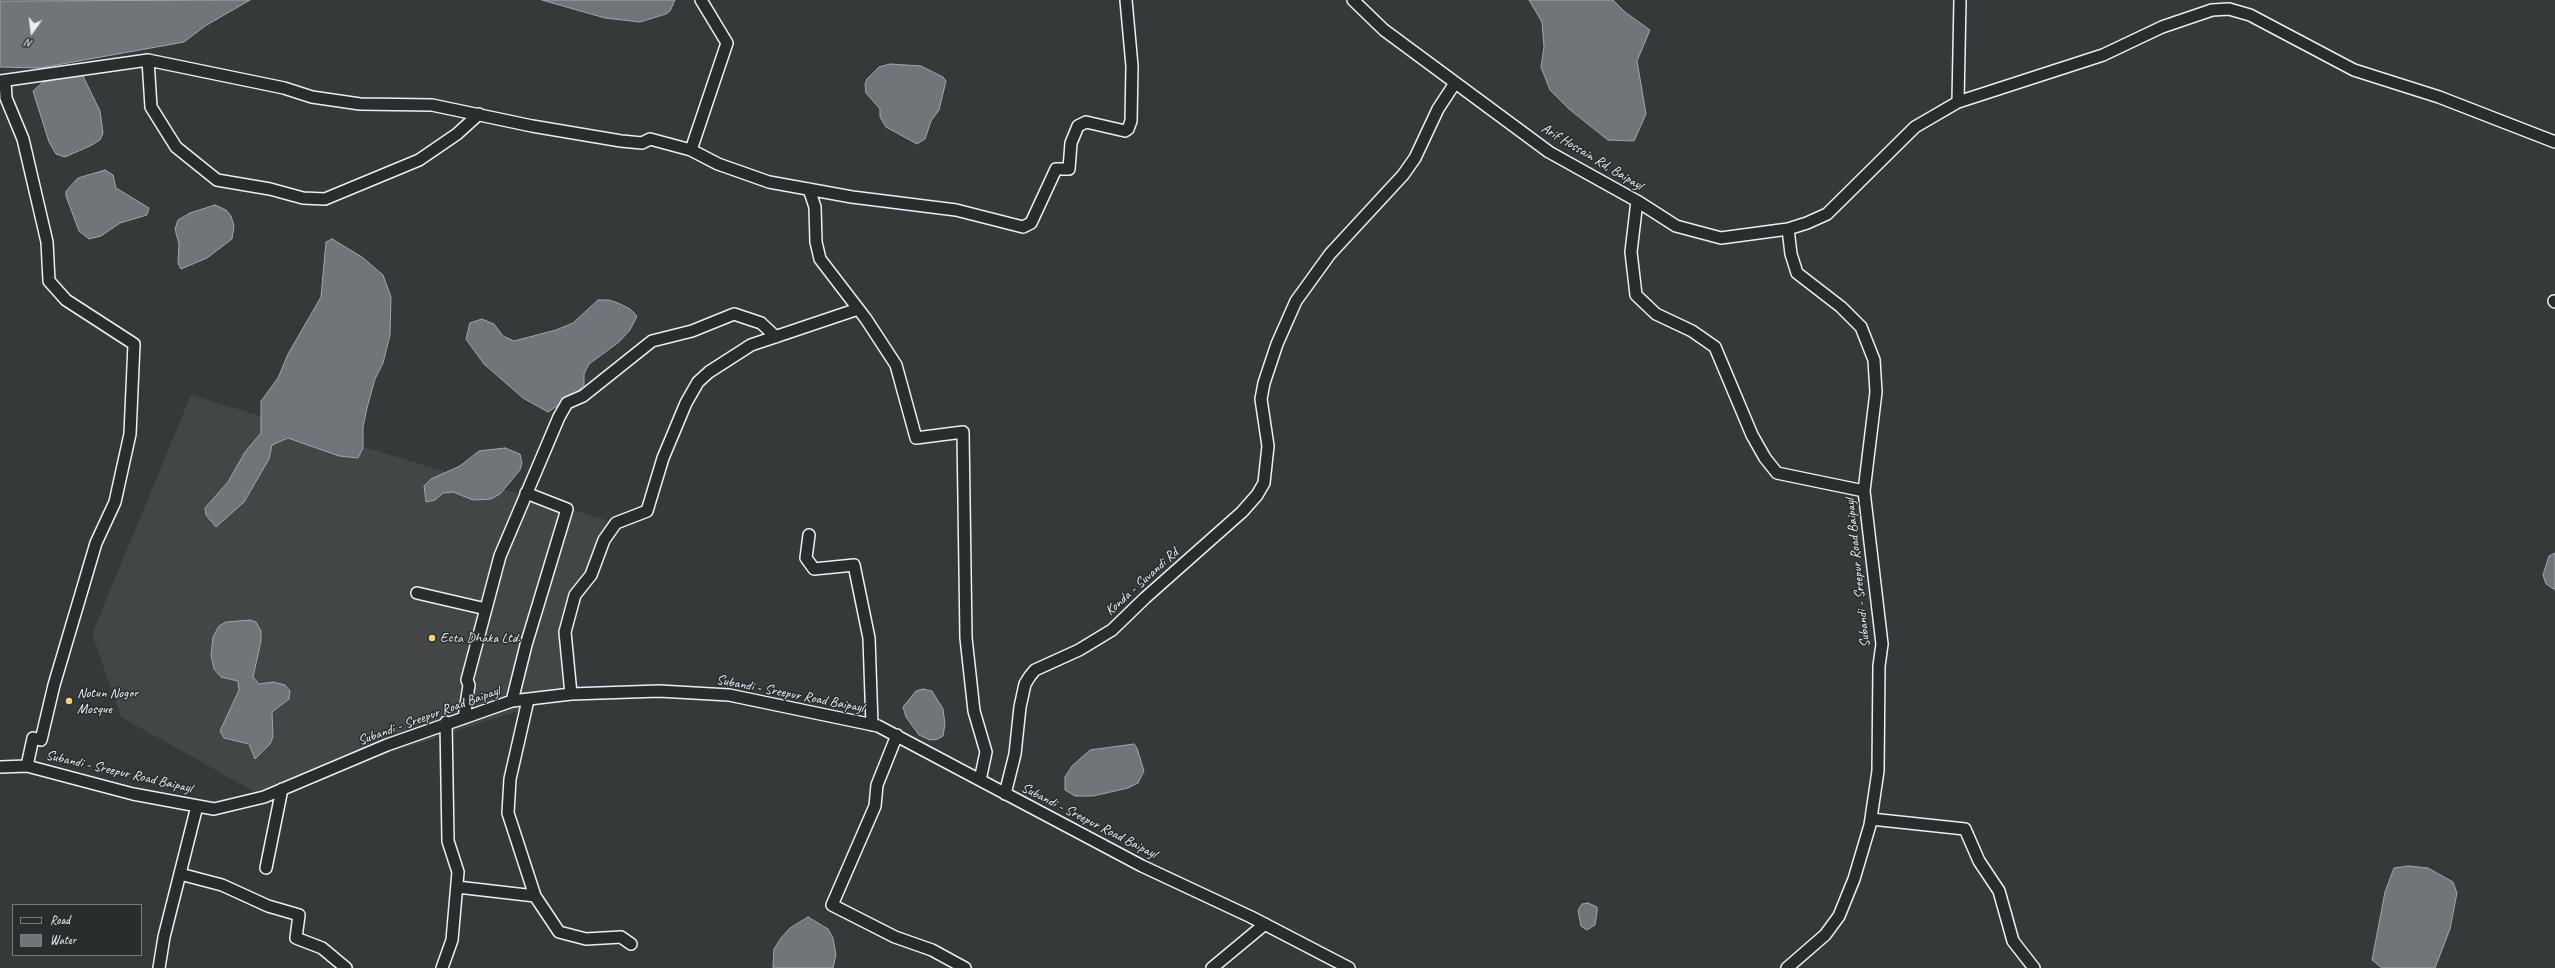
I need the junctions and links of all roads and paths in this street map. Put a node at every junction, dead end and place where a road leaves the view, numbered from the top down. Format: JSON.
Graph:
{"nodes":[{"id":1,"x":701,"y":0,"type":"edge"},
{"id":2,"x":1126,"y":0,"type":"edge"},
{"id":3,"x":1353,"y":0,"type":"edge"},
{"id":4,"x":1960,"y":0,"type":"edge"},
{"id":5,"x":148,"y":60,"type":"junction"},
{"id":6,"x":2,"y":81,"type":"edge"},
{"id":7,"x":1455,"y":83,"type":"junction"},
{"id":8,"x":1958,"y":102,"type":"junction"},
{"id":9,"x":479,"y":114,"type":"junction"},
{"id":10,"x":2555,"y":142,"type":"edge"},
{"id":11,"x":691,"y":150,"type":"junction"},
{"id":12,"x":809,"y":189,"type":"junction"},
{"id":13,"x":1637,"y":201,"type":"junction"},
{"id":14,"x":1788,"y":229,"type":"junction"},
{"id":15,"x":858,"y":309,"type":"junction"},
{"id":16,"x":776,"y":337,"type":"junction"},
{"id":17,"x":1864,"y":492,"type":"junction"},
{"id":18,"x":526,"y":493,"type":"junction"},
{"id":19,"x":809,"y":535,"type":"dead end"},
{"id":20,"x":417,"y":592,"type":"dead end"},
{"id":21,"x":486,"y":609,"type":"junction"},
{"id":22,"x":571,"y":694,"type":"junction"},
{"id":23,"x":528,"y":700,"type":"junction"},
{"id":24,"x":512,"y":702,"type":"junction"},
{"id":25,"x":464,"y":718,"type":"junction"},
{"id":26,"x":446,"y":722,"type":"junction"},
{"id":27,"x":872,"y":725,"type":"junction"},
{"id":28,"x":897,"y":736,"type":"junction"},
{"id":29,"x":27,"y":766,"type":"junction"},
{"id":30,"x":0,"y":767,"type":"edge"},
{"id":31,"x":980,"y":780,"type":"junction"},
{"id":32,"x":282,"y":789,"type":"junction"},
{"id":33,"x":1005,"y":794,"type":"junction"},
{"id":34,"x":197,"y":806,"type":"junction"},
{"id":35,"x":1871,"y":819,"type":"junction"},
{"id":36,"x":266,"y":868,"type":"dead end"},
{"id":37,"x":180,"y":874,"type":"junction"},
{"id":38,"x":457,"y":887,"type":"junction"},
{"id":39,"x":535,"y":896,"type":"junction"},
{"id":40,"x":1265,"y":924,"type":"junction"},
{"id":41,"x":630,"y":944,"type":"dead end"},
{"id":42,"x":159,"y":968,"type":"edge"},
{"id":43,"x":346,"y":968,"type":"edge"},
{"id":44,"x":442,"y":968,"type":"edge"},
{"id":45,"x":965,"y":968,"type":"edge"},
{"id":46,"x":1212,"y":968,"type":"edge"},
{"id":47,"x":1349,"y":968,"type":"edge"},
{"id":48,"x":1787,"y":968,"type":"edge"},
{"id":49,"x":2034,"y":968,"type":"edge"}],
"edges":[{"from":1,"to":11,"type":"street"},
{"from":2,"to":12,"type":"street"},
{"from":3,"to":7,"type":"street","name":"Arif Hossain Rd, Baipayl"},
{"from":4,"to":8,"type":"street"},
{"from":5,"to":6,"type":"street"},
{"from":5,"to":9,"type":"street"},
{"from":5,"to":9,"type":"street"},
{"from":6,"to":29,"type":"street"},
{"from":7,"to":13,"type":"street","name":"Arif Hossain Rd, Baipayl"},
{"from":7,"to":33,"type":"street","name":"Konda - Suvandi Rd"},
{"from":8,"to":10,"type":"street","name":"Arif Hossain Rd, Baipayl"},
{"from":8,"to":14,"type":"street","name":"Arif Hossain Rd, Baipayl"},
{"from":9,"to":11,"type":"street"},
{"from":11,"to":12,"type":"street"},
{"from":12,"to":15,"type":"street"},
{"from":13,"to":14,"type":"street","name":"Arif Hossain Rd, Baipayl"},
{"from":13,"to":17,"type":"street"},
{"from":14,"to":17,"type":"street","name":"Subandi - Sreepur Road Baipayl"},
{"from":15,"to":16,"type":"street"},
{"from":15,"to":31,"type":"street"},
{"from":16,"to":18,"type":"street"},
{"from":16,"to":22,"type":"street"},
{"from":17,"to":35,"type":"street","name":"Subandi - Sreepur Road Baipayl"},
{"from":18,"to":21,"type":"street"},
{"from":18,"to":24,"type":"street"},
{"from":19,"to":27,"type":"street"},
{"from":20,"to":21,"type":"street"},
{"from":21,"to":25,"type":"street"},
{"from":22,"to":23,"type":"street","name":"Subandi - Sreepur Road Baipayl"},
{"from":22,"to":27,"type":"street","name":"Subandi - Sreepur Road Baipayl"},
{"from":23,"to":24,"type":"street","name":"Subandi - Sreepur Road Baipayl"},
{"from":23,"to":39,"type":"street"},
{"from":24,"to":25,"type":"street","name":"Subandi - Sreepur Road Baipayl"},
{"from":25,"to":26,"type":"street","name":"Subandi - Sreepur Road Baipayl"},
{"from":26,"to":32,"type":"street","name":"Subandi - Sreepur Road Baipayl"},
{"from":26,"to":38,"type":"street"},
{"from":27,"to":28,"type":"street","name":"Subandi - Sreepur Road Baipayl"},
{"from":28,"to":31,"type":"street","name":"Subandi - Sreepur Road Baipayl"},
{"from":28,"to":45,"type":"street"},
{"from":29,"to":30,"type":"street","name":"Subandi - Sreepur Road Baipayl"},
{"from":29,"to":34,"type":"street","name":"Subandi - Sreepur Road Baipayl"},
{"from":31,"to":33,"type":"street","name":"Subandi - Sreepur Road Baipayl"},
{"from":32,"to":34,"type":"street","name":"Subandi - Sreepur Road Baipayl"},
{"from":32,"to":36,"type":"street"},
{"from":33,"to":40,"type":"street","name":"Subandi - Sreepur Road Baipayl"},
{"from":34,"to":37,"type":"street"},
{"from":35,"to":48,"type":"street","name":"Subandi - Sreepur Road Baipayl"},
{"from":35,"to":49,"type":"street"},
{"from":37,"to":42,"type":"street"},
{"from":37,"to":43,"type":"street"},
{"from":38,"to":39,"type":"street"},
{"from":38,"to":44,"type":"street"},
{"from":39,"to":41,"type":"street"},
{"from":40,"to":46,"type":"street"},
{"from":40,"to":47,"type":"street","name":"Subandi - Sreepur Road Baipayl"}]}
